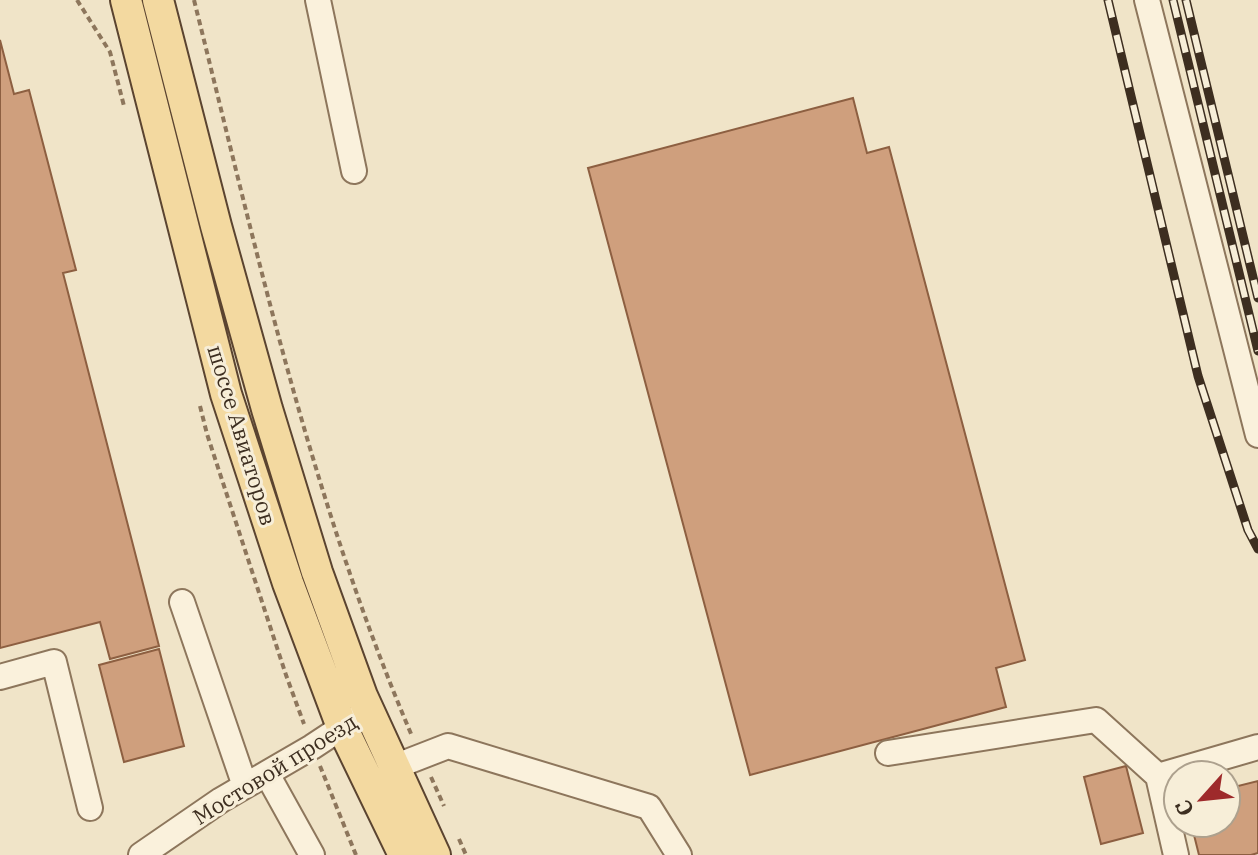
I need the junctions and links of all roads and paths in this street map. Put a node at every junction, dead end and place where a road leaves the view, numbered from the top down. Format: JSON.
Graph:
{"nodes":[{"id":1,"x":126,"y":0,"type":"edge"},
{"id":2,"x":158,"y":0,"type":"edge"},
{"id":3,"x":194,"y":0,"type":"edge"},
{"id":4,"x":318,"y":0,"type":"edge"},
{"id":5,"x":1147,"y":0,"type":"edge"},
{"id":6,"x":354,"y":171,"type":"dead end"},
{"id":7,"x":1258,"y":435,"type":"edge"},
{"id":8,"x":182,"y":602,"type":"dead end"},
{"id":9,"x":0,"y":677,"type":"edge"},
{"id":10,"x":368,"y":710,"type":"junction"},
{"id":11,"x":342,"y":727,"type":"junction"},
{"id":12,"x":1258,"y":747,"type":"edge"},
{"id":13,"x":888,"y":753,"type":"dead end"},
{"id":14,"x":407,"y":761,"type":"junction"},
{"id":15,"x":267,"y":774,"type":"junction"},
{"id":16,"x":1158,"y":776,"type":"junction"},
{"id":17,"x":245,"y":786,"type":"junction"},
{"id":18,"x":90,"y":808,"type":"dead end"},
{"id":19,"x":447,"y":813,"type":"dead end"},
{"id":20,"x":453,"y":827,"type":"dead end"},
{"id":21,"x":141,"y":855,"type":"edge"},
{"id":22,"x":312,"y":855,"type":"edge"},
{"id":23,"x":404,"y":855,"type":"edge"},
{"id":24,"x":435,"y":855,"type":"edge"},
{"id":25,"x":466,"y":855,"type":"edge"},
{"id":26,"x":679,"y":855,"type":"edge"},
{"id":27,"x":1176,"y":855,"type":"edge"}],
"edges":[{"from":1,"to":11,"type":"main road","name":"шоссе Авиаторов"},
{"from":2,"to":10,"type":"main road","name":"шоссе Авиаторов"},
{"from":3,"to":14,"type":"path"},
{"from":4,"to":6,"type":"street"},
{"from":5,"to":7,"type":"street"},
{"from":8,"to":17,"type":"street"},
{"from":9,"to":18,"type":"street"},
{"from":10,"to":11,"type":"street","name":"Мостовой проезд"},
{"from":10,"to":14,"type":"main road","name":"шоссе Авиаторов"},
{"from":11,"to":15,"type":"street","name":"Мостовой проезд"},
{"from":11,"to":23,"type":"main road","name":"шоссе Авиаторов"},
{"from":12,"to":16,"type":"street"},
{"from":13,"to":16,"type":"street"},
{"from":14,"to":19,"type":"path"},
{"from":14,"to":24,"type":"main road","name":"шоссе Авиаторов"},
{"from":14,"to":26,"type":"street"},
{"from":15,"to":17,"type":"street","name":"Мостовой проезд"},
{"from":15,"to":22,"type":"street"},
{"from":16,"to":27,"type":"street"},
{"from":17,"to":21,"type":"street","name":"Мостовой проезд"},
{"from":20,"to":25,"type":"path"}]}
